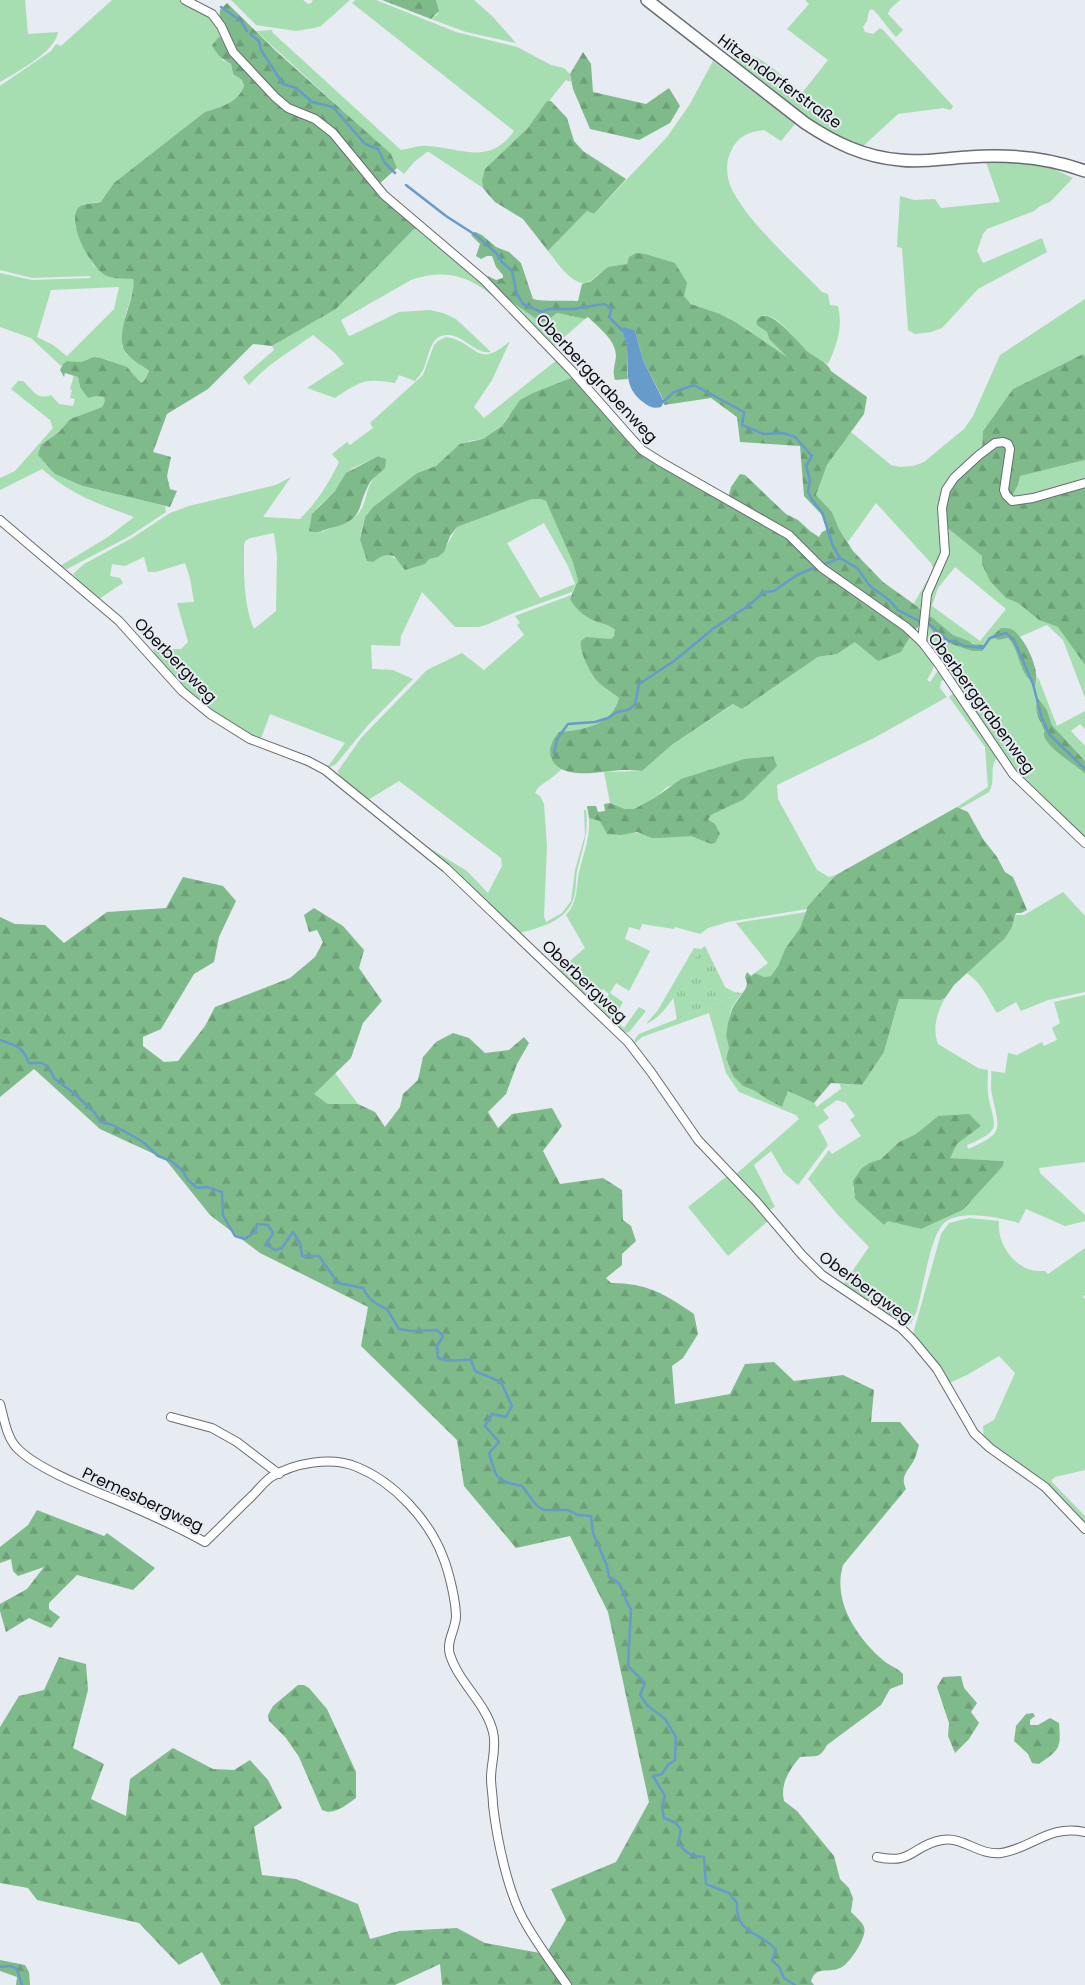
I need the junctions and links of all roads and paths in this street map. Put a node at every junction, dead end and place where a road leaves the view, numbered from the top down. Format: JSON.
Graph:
{"nodes":[{"id":1,"x":185,"y":0,"type":"edge"},
{"id":2,"x":647,"y":0,"type":"edge"},
{"id":3,"x":1085,"y":171,"type":"edge"},
{"id":4,"x":1085,"y":483,"type":"edge"},
{"id":5,"x":0,"y":520,"type":"edge"},
{"id":6,"x":922,"y":642,"type":"junction"},
{"id":7,"x":1085,"y":843,"type":"edge"},
{"id":8,"x":0,"y":1404,"type":"edge"},
{"id":9,"x":171,"y":1417,"type":"dead end"},
{"id":10,"x":279,"y":1474,"type":"junction"},
{"id":11,"x":1085,"y":1529,"type":"edge"},
{"id":12,"x":1085,"y":1832,"type":"edge"},
{"id":13,"x":877,"y":1857,"type":"dead end"},
{"id":14,"x":567,"y":1985,"type":"edge"}],
"edges":[{"from":1,"to":6,"type":"street","name":"Oberberggrabenweg"},
{"from":2,"to":3,"type":"main road","name":"Hitzendorferstraße"},
{"from":4,"to":6,"type":"street"},
{"from":5,"to":11,"type":"street","name":"Oberbergweg"},
{"from":6,"to":7,"type":"street","name":"Oberberggrabenweg"},
{"from":8,"to":10,"type":"street","name":"Premesbergweg"},
{"from":9,"to":10,"type":"street"},
{"from":10,"to":14,"type":"street","name":"Premesbergweg"},
{"from":12,"to":13,"type":"street"}]}
